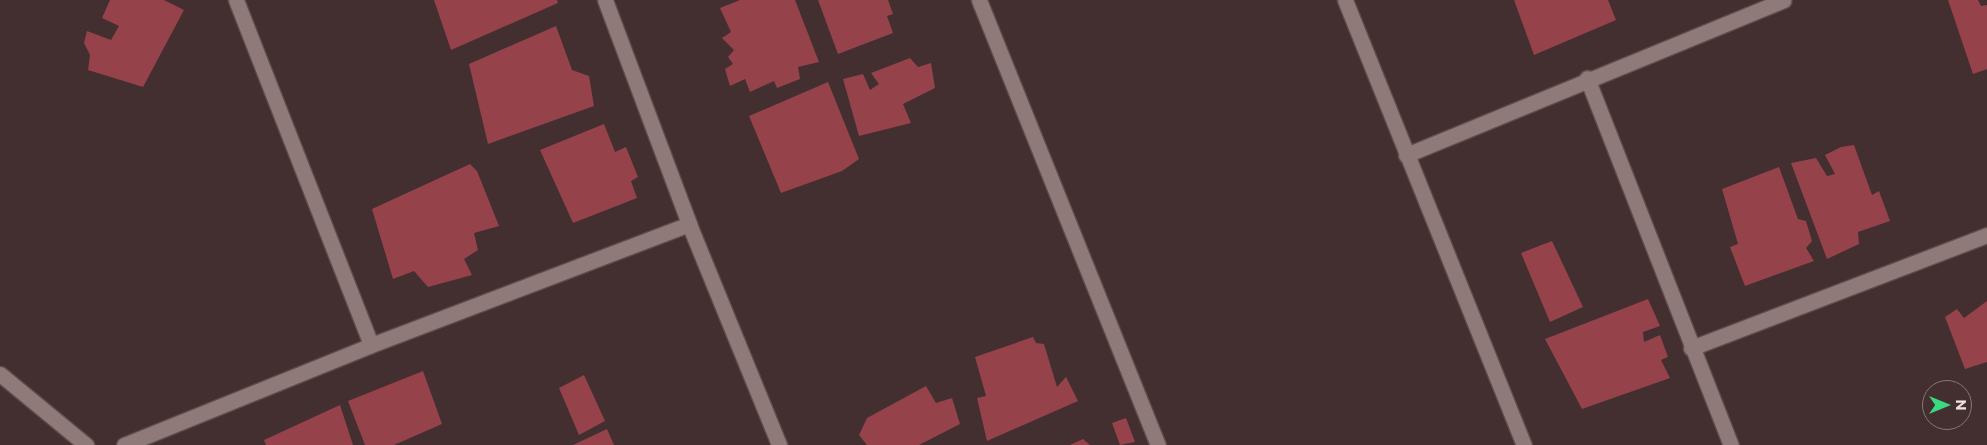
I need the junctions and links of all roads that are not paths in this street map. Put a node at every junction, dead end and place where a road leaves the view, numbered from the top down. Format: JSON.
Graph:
{"nodes":[{"id":1,"x":236,"y":0,"type":"edge"},
{"id":2,"x":605,"y":0,"type":"edge"},
{"id":3,"x":979,"y":0,"type":"edge"},
{"id":4,"x":1345,"y":0,"type":"edge"},
{"id":5,"x":1783,"y":0,"type":"edge"},
{"id":6,"x":1587,"y":78,"type":"junction"},
{"id":7,"x":1406,"y":155,"type":"junction"},
{"id":8,"x":689,"y":224,"type":"junction"},
{"id":9,"x":1987,"y":236,"type":"edge"},
{"id":10,"x":370,"y":344,"type":"junction"},
{"id":11,"x":1691,"y":348,"type":"junction"},
{"id":12,"x":0,"y":374,"type":"edge"},
{"id":13,"x":86,"y":445,"type":"edge"},
{"id":14,"x":124,"y":445,"type":"edge"},
{"id":15,"x":778,"y":445,"type":"edge"},
{"id":16,"x":1158,"y":445,"type":"edge"},
{"id":17,"x":1524,"y":445,"type":"edge"},
{"id":18,"x":1731,"y":445,"type":"edge"}],
"edges":[{"from":1,"to":10,"type":"street"},
{"from":2,"to":8,"type":"street"},
{"from":3,"to":16,"type":"street"},
{"from":4,"to":7,"type":"street"},
{"from":5,"to":6,"type":"street"},
{"from":6,"to":7,"type":"street"},
{"from":6,"to":11,"type":"street"},
{"from":7,"to":17,"type":"street"},
{"from":8,"to":10,"type":"street"},
{"from":8,"to":15,"type":"street"},
{"from":9,"to":11,"type":"street"},
{"from":10,"to":14,"type":"street"},
{"from":11,"to":18,"type":"street"},
{"from":12,"to":13,"type":"street"}]}
